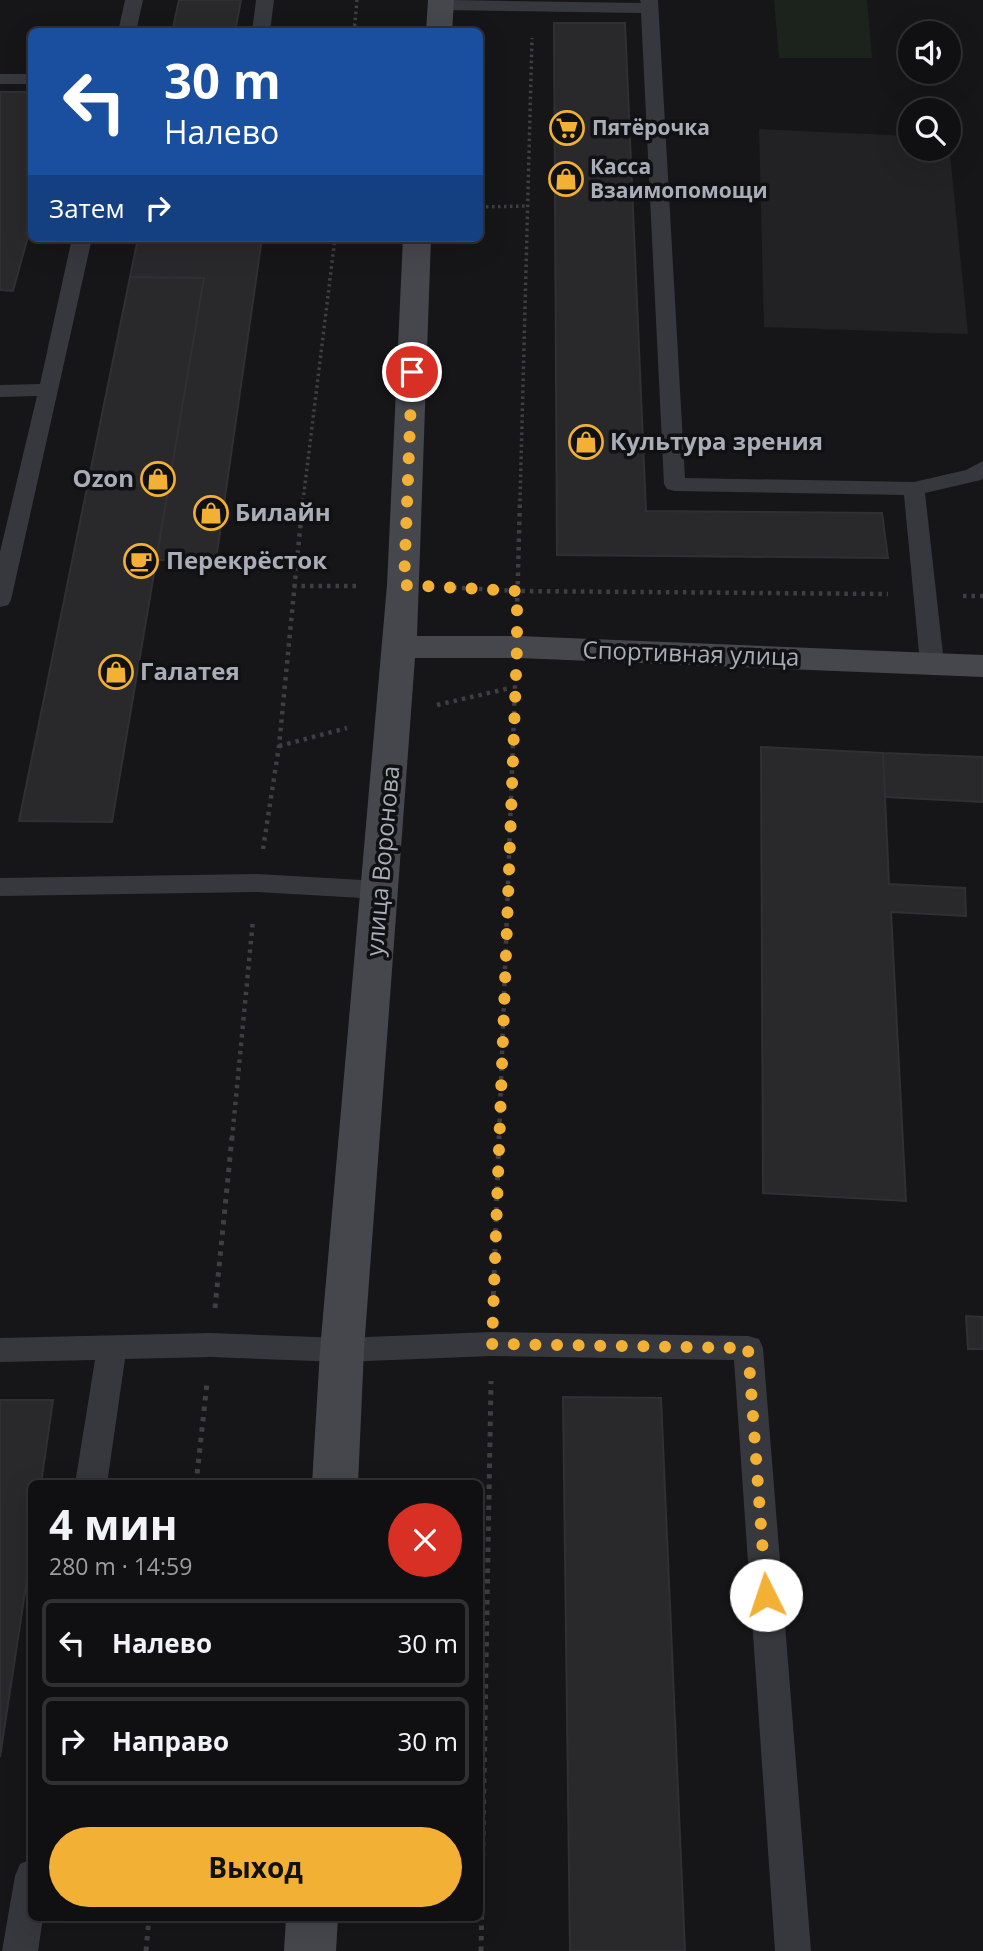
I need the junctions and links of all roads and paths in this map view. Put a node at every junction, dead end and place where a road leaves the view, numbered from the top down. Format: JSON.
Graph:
{"nodes":[{"id":1,"x":134,"y":0,"type":"edge"},
{"id":2,"x":265,"y":0,"type":"edge"},
{"id":3,"x":357,"y":0,"type":"edge"},
{"id":4,"x":441,"y":2,"type":"edge"},
{"id":5,"x":649,"y":4,"type":"edge"},
{"id":6,"x":532,"y":6,"type":"junction"},
{"id":7,"x":128,"y":28,"type":"edge"},
{"id":8,"x":262,"y":28,"type":"edge"},
{"id":9,"x":354,"y":28,"type":"edge"},
{"id":10,"x":439,"y":28,"type":"edge"},
{"id":11,"x":0,"y":79,"type":"edge"},
{"id":12,"x":28,"y":79,"type":"edge"},
{"id":13,"x":483,"y":206,"type":"edge"},
{"id":14,"x":528,"y":206,"type":"junction"},
{"id":15,"x":81,"y":242,"type":"edge"},
{"id":16,"x":417,"y":242,"type":"edge"},
{"id":17,"x":49,"y":390,"type":"junction"},
{"id":18,"x":0,"y":391,"type":"edge"},
{"id":19,"x":983,"y":467,"type":"edge"},
{"id":20,"x":914,"y":489,"type":"junction"},
{"id":21,"x":404,"y":585,"type":"junction"},
{"id":22,"x":293,"y":586,"type":"dead end"},
{"id":23,"x":517,"y":591,"type":"junction"},
{"id":24,"x":924,"y":594,"type":"junction"},
{"id":25,"x":983,"y":596,"type":"edge"},
{"id":26,"x":0,"y":600,"type":"edge"},
{"id":27,"x":517,"y":647,"type":"junction"},
{"id":28,"x":398,"y":648,"type":"junction"},
{"id":29,"x":932,"y":663,"type":"junction"},
{"id":30,"x":983,"y":666,"type":"edge"},
{"id":31,"x":0,"y":887,"type":"edge"},
{"id":32,"x":380,"y":890,"type":"junction"},
{"id":33,"x":492,"y":1344,"type":"junction"},
{"id":34,"x":112,"y":1348,"type":"junction"},
{"id":35,"x":0,"y":1350,"type":"edge"},
{"id":36,"x":342,"y":1350,"type":"junction"},
{"id":37,"x":92,"y":1480,"type":"edge"},
{"id":38,"x":335,"y":1480,"type":"edge"},
{"id":39,"x":483,"y":1841,"type":"edge"},
{"id":40,"x":28,"y":1900,"type":"edge"},
{"id":41,"x":149,"y":1921,"type":"edge"},
{"id":42,"x":312,"y":1921,"type":"edge"},
{"id":43,"x":482,"y":1921,"type":"edge"},
{"id":44,"x":20,"y":1951,"type":"edge"},
{"id":45,"x":146,"y":1951,"type":"edge"},
{"id":46,"x":310,"y":1951,"type":"edge"},
{"id":47,"x":481,"y":1951,"type":"edge"},
{"id":48,"x":793,"y":1951,"type":"edge"}],
"edges":[{"from":1,"to":7,"type":"lane"},
{"from":2,"to":8,"type":"lane"},
{"from":3,"to":9,"type":"path"},
{"from":4,"to":6,"type":"lane"},
{"from":4,"to":10,"type":"street"},
{"from":5,"to":6,"type":"lane"},
{"from":5,"to":20,"type":"lane"},
{"from":6,"to":14,"type":"path"},
{"from":11,"to":12,"type":"lane"},
{"from":13,"to":14,"type":"path"},
{"from":14,"to":23,"type":"path"},
{"from":15,"to":17,"type":"lane"},
{"from":16,"to":21,"type":"street","name":"улица Воронова"},
{"from":17,"to":18,"type":"lane"},
{"from":17,"to":26,"type":"lane"},
{"from":19,"to":20,"type":"lane"},
{"from":20,"to":24,"type":"lane"},
{"from":21,"to":22,"type":"path"},
{"from":21,"to":23,"type":"path"},
{"from":21,"to":28,"type":"street","name":"улица Воронова"},
{"from":23,"to":24,"type":"path"},
{"from":23,"to":27,"type":"path"},
{"from":24,"to":25,"type":"path"},
{"from":24,"to":29,"type":"lane"},
{"from":27,"to":28,"type":"street","name":"Спортивная улица"},
{"from":27,"to":29,"type":"street","name":"Спортивная улица"},
{"from":27,"to":33,"type":"path"},
{"from":28,"to":32,"type":"street","name":"улица Воронова"},
{"from":29,"to":30,"type":"street","name":"Спортивная улица"},
{"from":31,"to":32,"type":"lane"},
{"from":32,"to":36,"type":"street","name":"улица Воронова"},
{"from":33,"to":36,"type":"lane"},
{"from":33,"to":39,"type":"path"},
{"from":33,"to":48,"type":"lane"},
{"from":34,"to":35,"type":"lane"},
{"from":34,"to":36,"type":"lane"},
{"from":34,"to":37,"type":"lane"},
{"from":36,"to":38,"type":"street","name":"улица Воронова"},
{"from":40,"to":44,"type":"lane"},
{"from":41,"to":45,"type":"path"},
{"from":42,"to":46,"type":"street"},
{"from":43,"to":47,"type":"path"}]}
